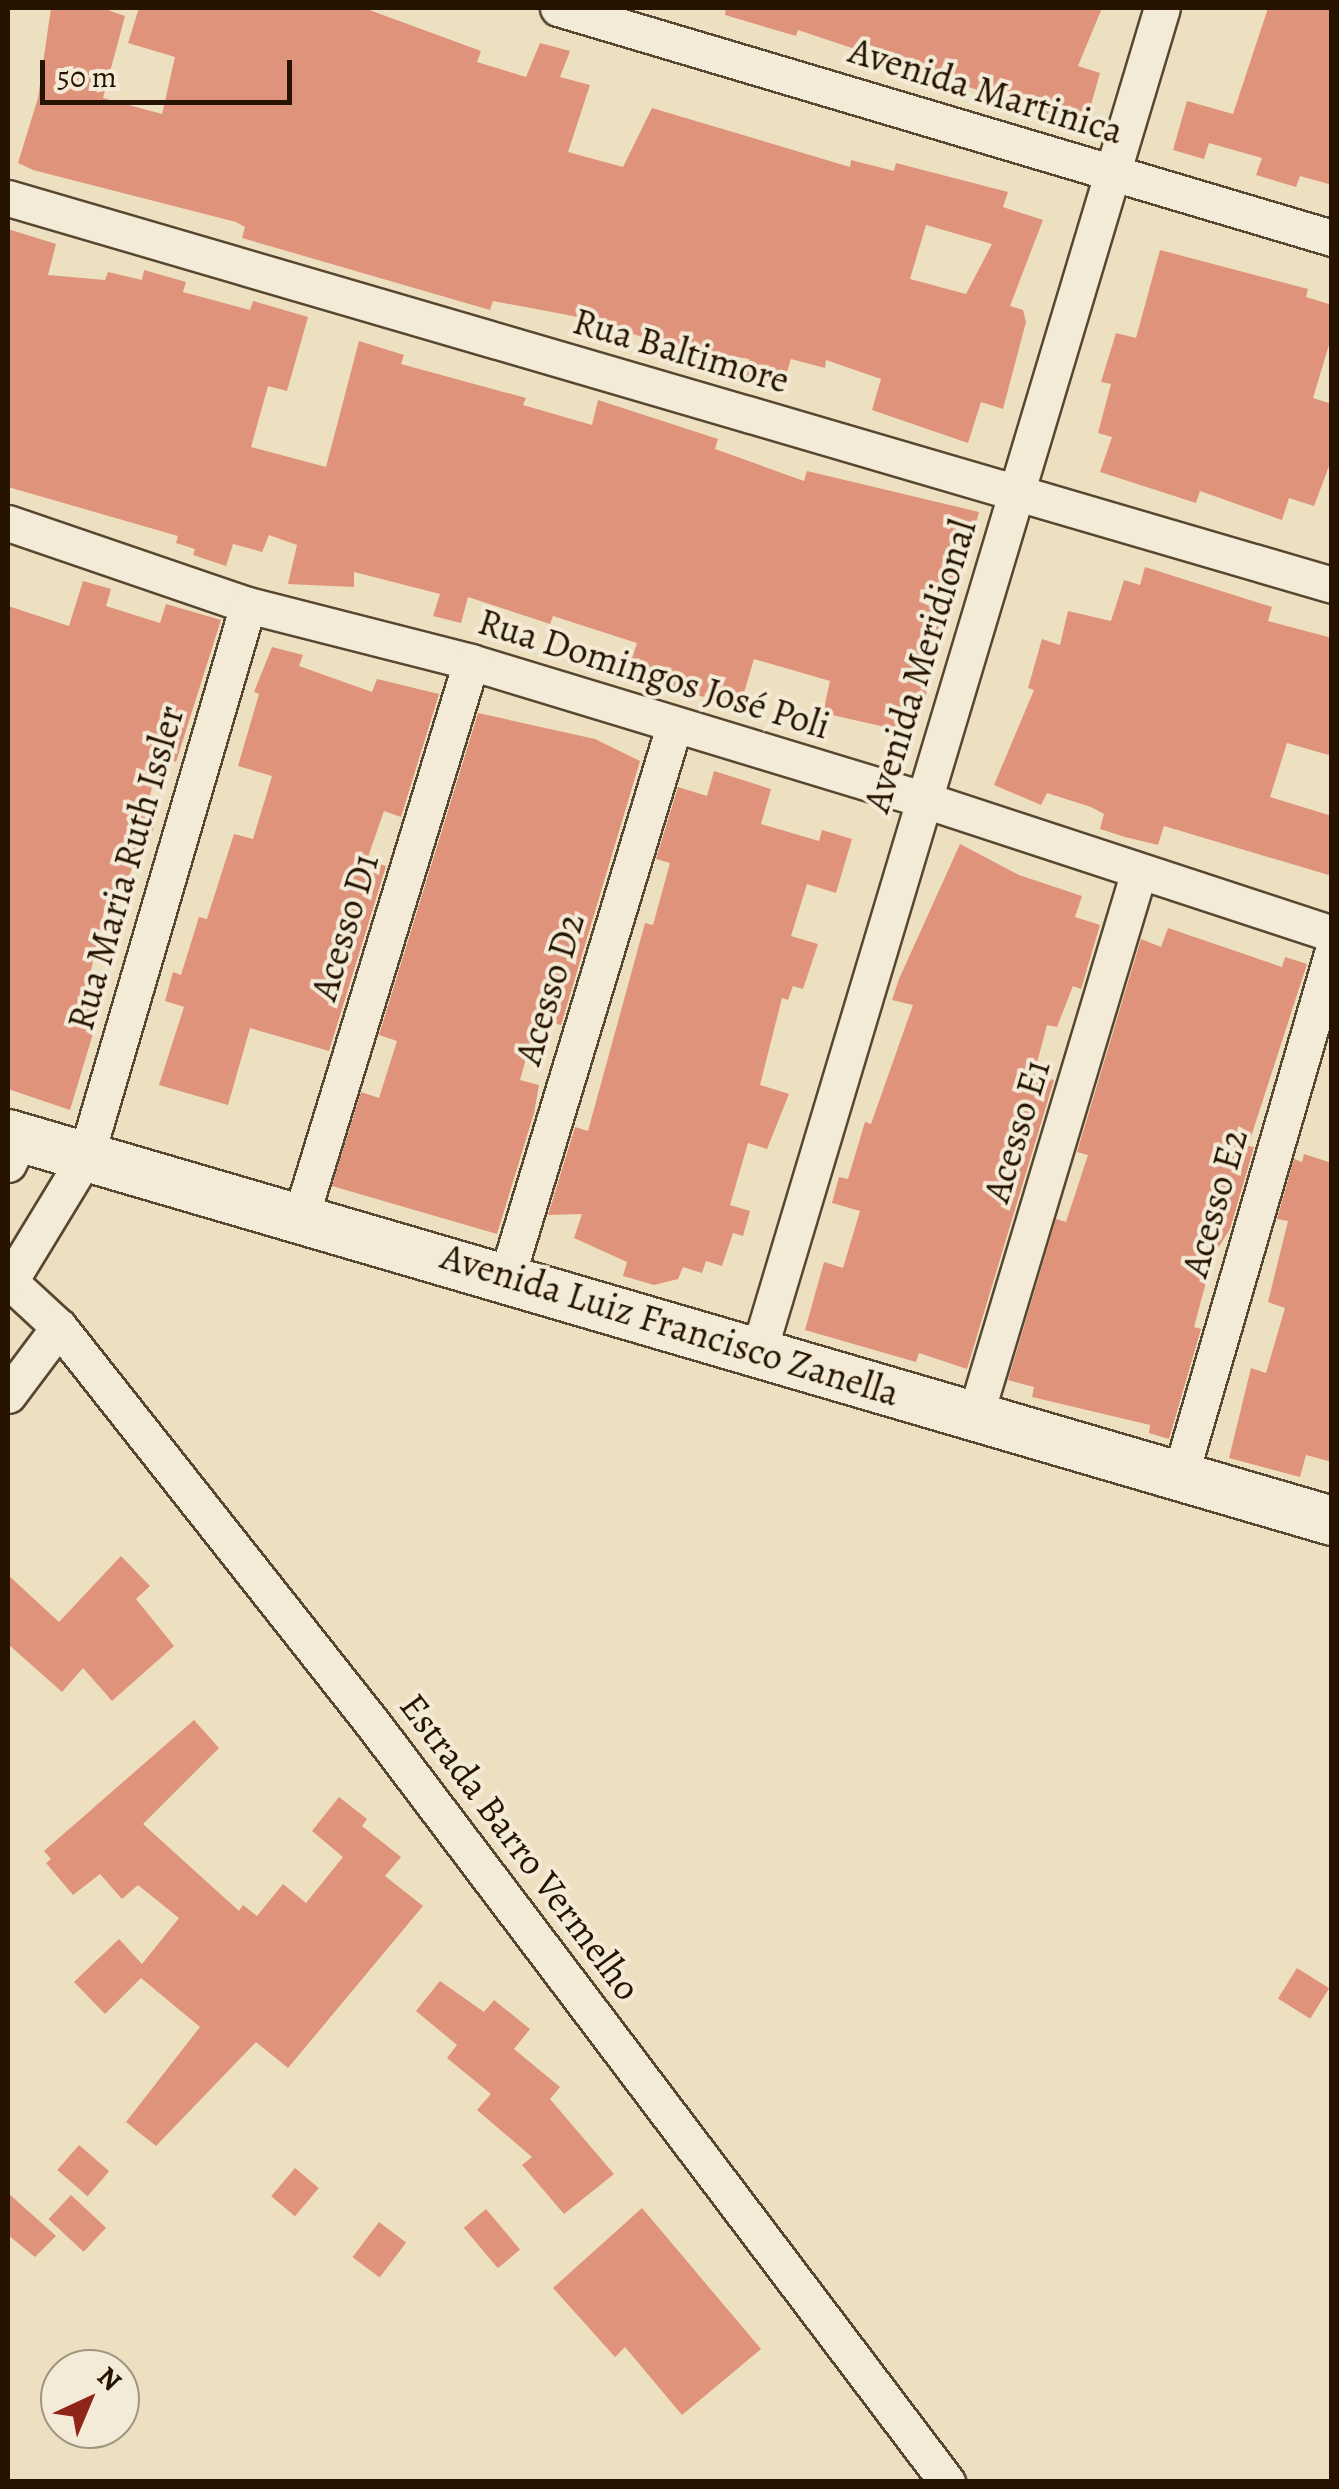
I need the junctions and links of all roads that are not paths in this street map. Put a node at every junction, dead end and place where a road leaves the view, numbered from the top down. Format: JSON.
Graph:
{"nodes":[{"id":1,"x":558,"y":8,"type":"edge"},
{"id":2,"x":1162,"y":8,"type":"edge"},
{"id":3,"x":1112,"y":174,"type":"junction"},
{"id":4,"x":8,"y":198,"type":"edge"},
{"id":5,"x":1332,"y":238,"type":"edge"},
{"id":6,"x":1019,"y":491,"type":"junction"},
{"id":7,"x":8,"y":522,"type":"edge"},
{"id":8,"x":1332,"y":585,"type":"edge"},
{"id":9,"x":248,"y":605,"type":"junction"},
{"id":10,"x":471,"y":662,"type":"junction"},
{"id":11,"x":674,"y":726,"type":"junction"},
{"id":12,"x":922,"y":799,"type":"junction"},
{"id":13,"x":1139,"y":871,"type":"junction"},
{"id":14,"x":1332,"y":934,"type":"edge"},
{"id":15,"x":1332,"y":954,"type":"edge"},
{"id":16,"x":12,"y":1145,"type":"edge"},
{"id":17,"x":86,"y":1156,"type":"junction"},
{"id":18,"x":301,"y":1216,"type":"junction"},
{"id":19,"x":507,"y":1276,"type":"junction"},
{"id":20,"x":9,"y":1280,"type":"edge"},
{"id":21,"x":59,"y":1327,"type":"junction"},
{"id":22,"x":758,"y":1350,"type":"junction"},
{"id":23,"x":8,"y":1396,"type":"edge"},
{"id":24,"x":976,"y":1416,"type":"junction"},
{"id":25,"x":1180,"y":1476,"type":"junction"},
{"id":26,"x":1332,"y":1521,"type":"edge"},
{"id":27,"x":948,"y":2482,"type":"edge"}],
"edges":[{"from":1,"to":3,"type":"street","name":"Avenida Martinica"},
{"from":2,"to":3,"type":"street","name":"Avenida Meridional"},
{"from":3,"to":5,"type":"street","name":"Avenida Martinica"},
{"from":3,"to":6,"type":"street","name":"Avenida Meridional"},
{"from":4,"to":6,"type":"street","name":"Rua Baltimore"},
{"from":6,"to":8,"type":"street","name":"Rua Baltimore"},
{"from":6,"to":12,"type":"street","name":"Avenida Meridional"},
{"from":7,"to":9,"type":"street","name":"Rua Domingos José Poli"},
{"from":9,"to":10,"type":"street","name":"Rua Domingos José Poli"},
{"from":9,"to":17,"type":"street","name":"Rua Maria Ruth Issler"},
{"from":10,"to":11,"type":"street","name":"Rua Domingos José Poli"},
{"from":10,"to":18,"type":"street","name":"Acesso D1"},
{"from":11,"to":12,"type":"street","name":"Rua Domingos José Poli"},
{"from":11,"to":19,"type":"street","name":"Acesso D2"},
{"from":12,"to":13,"type":"street","name":"Rua Domingos José Poli"},
{"from":12,"to":22,"type":"street","name":"Avenida Meridional"},
{"from":13,"to":14,"type":"street","name":"Rua Domingos José Poli"},
{"from":13,"to":24,"type":"street","name":"Acesso E1"},
{"from":15,"to":25,"type":"street","name":"Acesso E2"},
{"from":16,"to":17,"type":"street","name":"Avenida Luiz Francisco Zanella"},
{"from":17,"to":18,"type":"street","name":"Avenida Luiz Francisco Zanella"},
{"from":17,"to":20,"type":"street","name":"Rua Maria Ruth Issler"},
{"from":18,"to":19,"type":"street","name":"Avenida Luiz Francisco Zanella"},
{"from":19,"to":22,"type":"street","name":"Avenida Luiz Francisco Zanella"},
{"from":20,"to":21,"type":"street","name":"Estrada Barro Vermelho"},
{"from":21,"to":23,"type":"street"},
{"from":21,"to":27,"type":"street","name":"Estrada Barro Vermelho"},
{"from":22,"to":24,"type":"street","name":"Avenida Luiz Francisco Zanella"},
{"from":24,"to":25,"type":"street","name":"Avenida Luiz Francisco Zanella"},
{"from":25,"to":26,"type":"street","name":"Avenida Luiz Francisco Zanella"}]}
